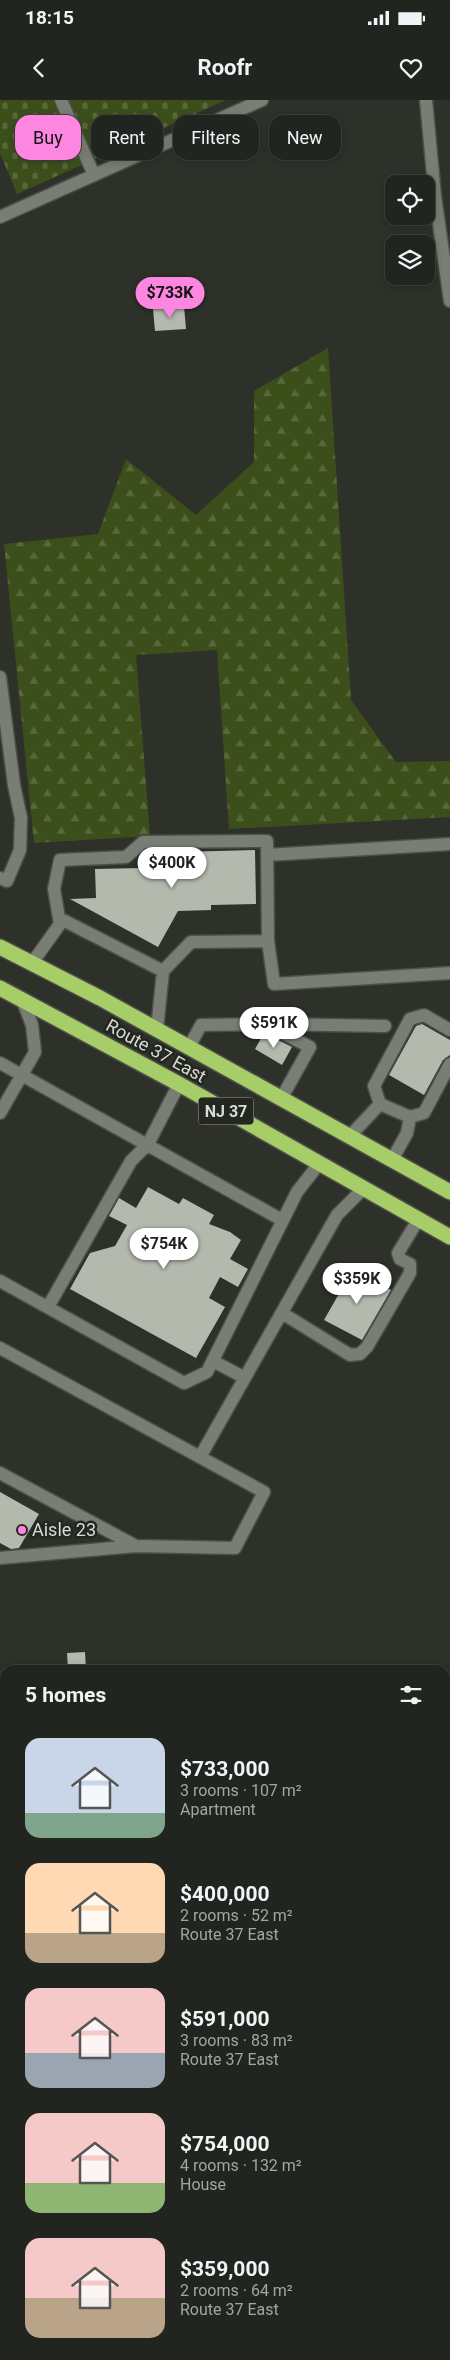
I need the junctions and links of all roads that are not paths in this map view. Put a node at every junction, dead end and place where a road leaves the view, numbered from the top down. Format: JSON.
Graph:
{"nodes":[{"id":1,"x":61,"y":100,"type":"edge"},
{"id":2,"x":262,"y":100,"type":"edge"},
{"id":3,"x":426,"y":100,"type":"edge"},
{"id":4,"x":94,"y":175,"type":"junction"},
{"id":5,"x":0,"y":217,"type":"edge"},
{"id":6,"x":450,"y":301,"type":"edge"},
{"id":7,"x":0,"y":677,"type":"edge"},
{"id":8,"x":450,"y":844,"type":"edge"},
{"id":9,"x":267,"y":855,"type":"junction"},
{"id":10,"x":0,"y":878,"type":"edge"},
{"id":11,"x":59,"y":918,"type":"junction"},
{"id":12,"x":268,"y":941,"type":"junction"},
{"id":13,"x":0,"y":947,"type":"edge"},
{"id":14,"x":32,"y":963,"type":"junction"},
{"id":15,"x":162,"y":971,"type":"junction"},
{"id":16,"x":450,"y":973,"type":"edge"},
{"id":17,"x":0,"y":988,"type":"edge"},
{"id":18,"x":22,"y":999,"type":"junction"},
{"id":19,"x":265,"y":1024,"type":"junction"},
{"id":20,"x":321,"y":1026,"type":"junction"},
{"id":21,"x":385,"y":1026,"type":"dead end"},
{"id":22,"x":158,"y":1030,"type":"junction"},
{"id":23,"x":450,"y":1030,"type":"edge"},
{"id":24,"x":189,"y":1047,"type":"junction"},
{"id":25,"x":310,"y":1047,"type":"junction"},
{"id":26,"x":0,"y":1063,"type":"edge"},
{"id":27,"x":450,"y":1064,"type":"edge"},
{"id":28,"x":22,"y":1074,"type":"junction"},
{"id":29,"x":179,"y":1084,"type":"junction"},
{"id":30,"x":282,"y":1099,"type":"junction"},
{"id":31,"x":380,"y":1104,"type":"junction"},
{"id":32,"x":0,"y":1113,"type":"edge"},
{"id":33,"x":410,"y":1117,"type":"junction"},
{"id":34,"x":349,"y":1137,"type":"junction"},
{"id":35,"x":148,"y":1144,"type":"junction"},
{"id":36,"x":392,"y":1160,"type":"junction"},
{"id":37,"x":318,"y":1165,"type":"junction"},
{"id":38,"x":448,"y":1188,"type":"edge"},
{"id":39,"x":363,"y":1189,"type":"junction"},
{"id":40,"x":282,"y":1220,"type":"junction"},
{"id":41,"x":418,"y":1220,"type":"junction"},
{"id":42,"x":450,"y":1237,"type":"edge"},
{"id":43,"x":0,"y":1281,"type":"edge"},
{"id":44,"x":48,"y":1307,"type":"junction"},
{"id":45,"x":282,"y":1313,"type":"junction"},
{"id":46,"x":0,"y":1348,"type":"edge"},
{"id":47,"x":212,"y":1361,"type":"junction"},
{"id":48,"x":245,"y":1378,"type":"junction"},
{"id":49,"x":200,"y":1457,"type":"junction"},
{"id":50,"x":0,"y":1473,"type":"edge"},
{"id":51,"x":136,"y":1546,"type":"junction"},
{"id":52,"x":0,"y":1558,"type":"edge"}],
"edges":[{"from":1,"to":4,"type":"street"},
{"from":2,"to":4,"type":"street"},
{"from":3,"to":6,"type":"street"},
{"from":4,"to":5,"type":"street"},
{"from":7,"to":10,"type":"street"},
{"from":8,"to":9,"type":"street"},
{"from":9,"to":11,"type":"street"},
{"from":9,"to":12,"type":"street"},
{"from":11,"to":14,"type":"street"},
{"from":11,"to":15,"type":"street"},
{"from":12,"to":15,"type":"street"},
{"from":12,"to":16,"type":"street"},
{"from":13,"to":14,"type":"highway","name":"Route 37 East","number":"NJ 37"},
{"from":14,"to":22,"type":"highway","name":"Route 37 East","number":"NJ 37"},
{"from":15,"to":22,"type":"street"},
{"from":17,"to":18,"type":"highway","name":"Route 37 East","number":"NJ 37"},
{"from":18,"to":28,"type":"street"},
{"from":18,"to":29,"type":"highway","name":"Route 37 East","number":"NJ 37"},
{"from":19,"to":20,"type":"street"},
{"from":19,"to":24,"type":"street"},
{"from":19,"to":25,"type":"street"},
{"from":20,"to":21,"type":"street"},
{"from":20,"to":25,"type":"street"},
{"from":22,"to":24,"type":"highway","name":"Route 37 East","number":"NJ 37"},
{"from":23,"to":31,"type":"street"},
{"from":24,"to":30,"type":"highway","name":"Route 37 East","number":"NJ 37"},
{"from":25,"to":30,"type":"street"},
{"from":26,"to":28,"type":"street"},
{"from":27,"to":33,"type":"street"},
{"from":28,"to":32,"type":"street"},
{"from":28,"to":35,"type":"street"},
{"from":29,"to":35,"type":"street"},
{"from":29,"to":37,"type":"highway","name":"Route 37 East","number":"NJ 37"},
{"from":30,"to":34,"type":"highway","name":"Route 37 East","number":"NJ 37"},
{"from":31,"to":33,"type":"street"},
{"from":31,"to":34,"type":"street"},
{"from":33,"to":36,"type":"street"},
{"from":34,"to":36,"type":"highway","name":"Route 37 East","number":"NJ 37"},
{"from":35,"to":40,"type":"street"},
{"from":35,"to":44,"type":"street"},
{"from":36,"to":38,"type":"highway","name":"Route 37 East","number":"NJ 37"},
{"from":37,"to":39,"type":"highway","name":"Route 37 East","number":"NJ 37"},
{"from":37,"to":40,"type":"street"},
{"from":39,"to":41,"type":"highway","name":"Route 37 East","number":"NJ 37"},
{"from":39,"to":45,"type":"street"},
{"from":40,"to":47,"type":"street"},
{"from":41,"to":42,"type":"highway","name":"Route 37 East","number":"NJ 37"},
{"from":41,"to":45,"type":"street"},
{"from":43,"to":44,"type":"street"},
{"from":44,"to":47,"type":"street"},
{"from":45,"to":48,"type":"street"},
{"from":46,"to":49,"type":"street"},
{"from":47,"to":48,"type":"street"},
{"from":48,"to":49,"type":"street"},
{"from":49,"to":51,"type":"street"},
{"from":50,"to":51,"type":"street"},
{"from":51,"to":52,"type":"street"}]}
